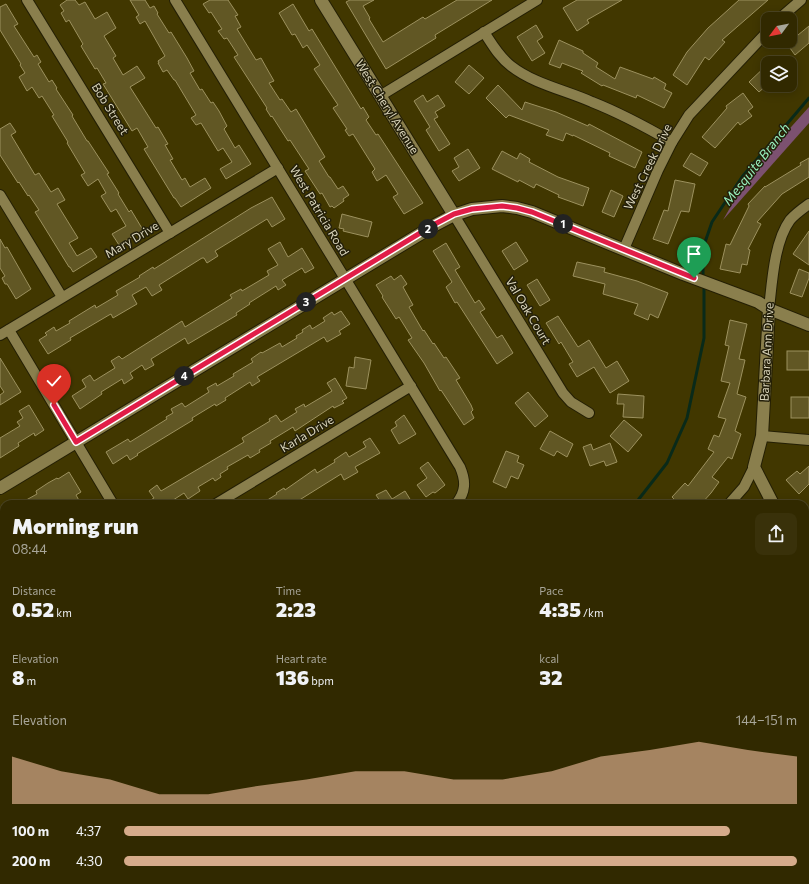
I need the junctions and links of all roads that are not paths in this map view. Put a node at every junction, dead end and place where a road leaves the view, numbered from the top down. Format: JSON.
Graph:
{"nodes":[{"id":1,"x":27,"y":0,"type":"edge"},
{"id":2,"x":175,"y":0,"type":"edge"},
{"id":3,"x":321,"y":0,"type":"edge"},
{"id":4,"x":537,"y":0,"type":"edge"},
{"id":5,"x":801,"y":0,"type":"edge"},
{"id":6,"x":787,"y":12,"type":"edge"},
{"id":7,"x":484,"y":32,"type":"junction"},
{"id":8,"x":761,"y":38,"type":"edge"},
{"id":9,"x":380,"y":96,"type":"junction"},
{"id":10,"x":672,"y":142,"type":"junction"},
{"id":11,"x":278,"y":168,"type":"junction"},
{"id":12,"x":0,"y":195,"type":"edge"},
{"id":13,"x":809,"y":204,"type":"edge"},
{"id":14,"x":454,"y":214,"type":"junction"},
{"id":15,"x":170,"y":232,"type":"junction"},
{"id":16,"x":624,"y":249,"type":"junction"},
{"id":17,"x":345,"y":278,"type":"junction"},
{"id":18,"x":62,"y":297,"type":"junction"},
{"id":19,"x":769,"y":309,"type":"junction"},
{"id":20,"x":809,"y":325,"type":"edge"},
{"id":21,"x":4,"y":333,"type":"edge"},
{"id":22,"x":411,"y":386,"type":"junction"},
{"id":23,"x":589,"y":413,"type":"dead end"},
{"id":24,"x":762,"y":436,"type":"junction"},
{"id":25,"x":809,"y":440,"type":"edge"},
{"id":26,"x":76,"y":442,"type":"junction"},
{"id":27,"x":754,"y":467,"type":"junction"},
{"id":28,"x":0,"y":488,"type":"edge"},
{"id":29,"x":111,"y":500,"type":"edge"},
{"id":30,"x":223,"y":500,"type":"edge"},
{"id":31,"x":459,"y":500,"type":"edge"},
{"id":32,"x":733,"y":500,"type":"edge"},
{"id":33,"x":771,"y":500,"type":"edge"}],
"edges":[{"from":1,"to":15,"type":"street","name":"Bob Street"},
{"from":2,"to":11,"type":"street","name":"West Patricia Road"},
{"from":3,"to":9,"type":"street","name":"West Cheryl Avenue"},
{"from":4,"to":7,"type":"street"},
{"from":5,"to":6,"type":"street"},
{"from":7,"to":9,"type":"street"},
{"from":7,"to":10,"type":"street"},
{"from":8,"to":10,"type":"street","name":"West Creek Drive"},
{"from":9,"to":14,"type":"street","name":"West Cheryl Avenue"},
{"from":10,"to":16,"type":"street","name":"West Creek Drive"},
{"from":11,"to":15,"type":"street","name":"Mary Drive"},
{"from":11,"to":17,"type":"street","name":"West Patricia Road"},
{"from":12,"to":18,"type":"street"},
{"from":13,"to":19,"type":"street","name":"Barbara Ann Drive"},
{"from":14,"to":16,"type":"street"},
{"from":14,"to":17,"type":"street"},
{"from":14,"to":23,"type":"street","name":"Val Oak Court"},
{"from":15,"to":18,"type":"street","name":"Mary Drive"},
{"from":16,"to":19,"type":"street"},
{"from":17,"to":22,"type":"street","name":"West Patricia Road"},
{"from":17,"to":26,"type":"street"},
{"from":18,"to":21,"type":"street","name":"Mary Drive"},
{"from":19,"to":20,"type":"street"},
{"from":19,"to":24,"type":"street","name":"Barbara Ann Drive"},
{"from":21,"to":26,"type":"street"},
{"from":22,"to":30,"type":"street","name":"Karla Drive"},
{"from":22,"to":31,"type":"street","name":"West Patricia Road"},
{"from":24,"to":25,"type":"street"},
{"from":24,"to":27,"type":"street","name":"Barbara Ann Drive"},
{"from":26,"to":28,"type":"street"},
{"from":26,"to":29,"type":"street"},
{"from":27,"to":32,"type":"street","name":"Barbara Ann Drive"},
{"from":27,"to":33,"type":"street"}]}
